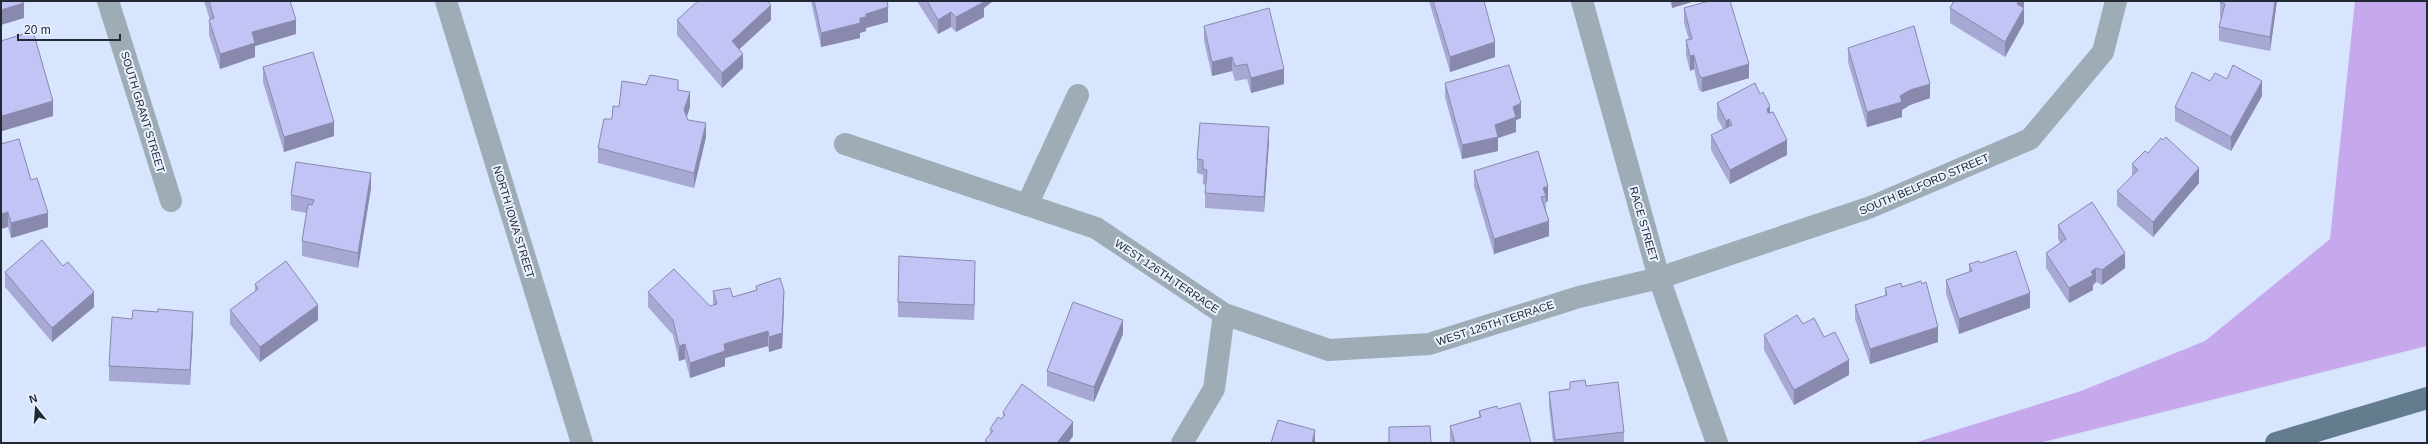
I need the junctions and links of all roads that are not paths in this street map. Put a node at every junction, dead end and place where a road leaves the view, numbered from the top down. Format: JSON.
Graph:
{"nodes":[{"id":1,"x":108,"y":1,"type":"edge"},
{"id":2,"x":446,"y":1,"type":"edge"},
{"id":3,"x":1582,"y":1,"type":"edge"},
{"id":4,"x":2116,"y":1,"type":"edge"},
{"id":5,"x":1078,"y":96,"type":"dead end"},
{"id":6,"x":845,"y":144,"type":"dead end"},
{"id":7,"x":171,"y":201,"type":"dead end"},
{"id":8,"x":1027,"y":205,"type":"junction"},
{"id":9,"x":1659,"y":278,"type":"junction"},
{"id":10,"x":1224,"y":314,"type":"junction"},
{"id":11,"x":2427,"y":398,"type":"edge"},
{"id":12,"x":582,"y":443,"type":"edge"},
{"id":13,"x":1182,"y":443,"type":"edge"},
{"id":14,"x":1717,"y":443,"type":"edge"},
{"id":15,"x":2276,"y":443,"type":"edge"}],
"edges":[{"from":1,"to":7,"type":"street","name":"SOUTH GRANT STREET"},
{"from":2,"to":12,"type":"street","name":"NORTH IOWA STREET"},
{"from":3,"to":9,"type":"street","name":"RACE STREET"},
{"from":4,"to":9,"type":"street","name":"SOUTH BELFORD STREET"},
{"from":5,"to":8,"type":"street"},
{"from":6,"to":8,"type":"street","name":"WEST 126TH TERRACE"},
{"from":8,"to":10,"type":"street","name":"WEST 126TH TERRACE"},
{"from":9,"to":10,"type":"street","name":"WEST 126TH TERRACE"},
{"from":9,"to":14,"type":"street","name":"RACE STREET"},
{"from":10,"to":13,"type":"street"},
{"from":11,"to":15,"type":"main road"}]}
